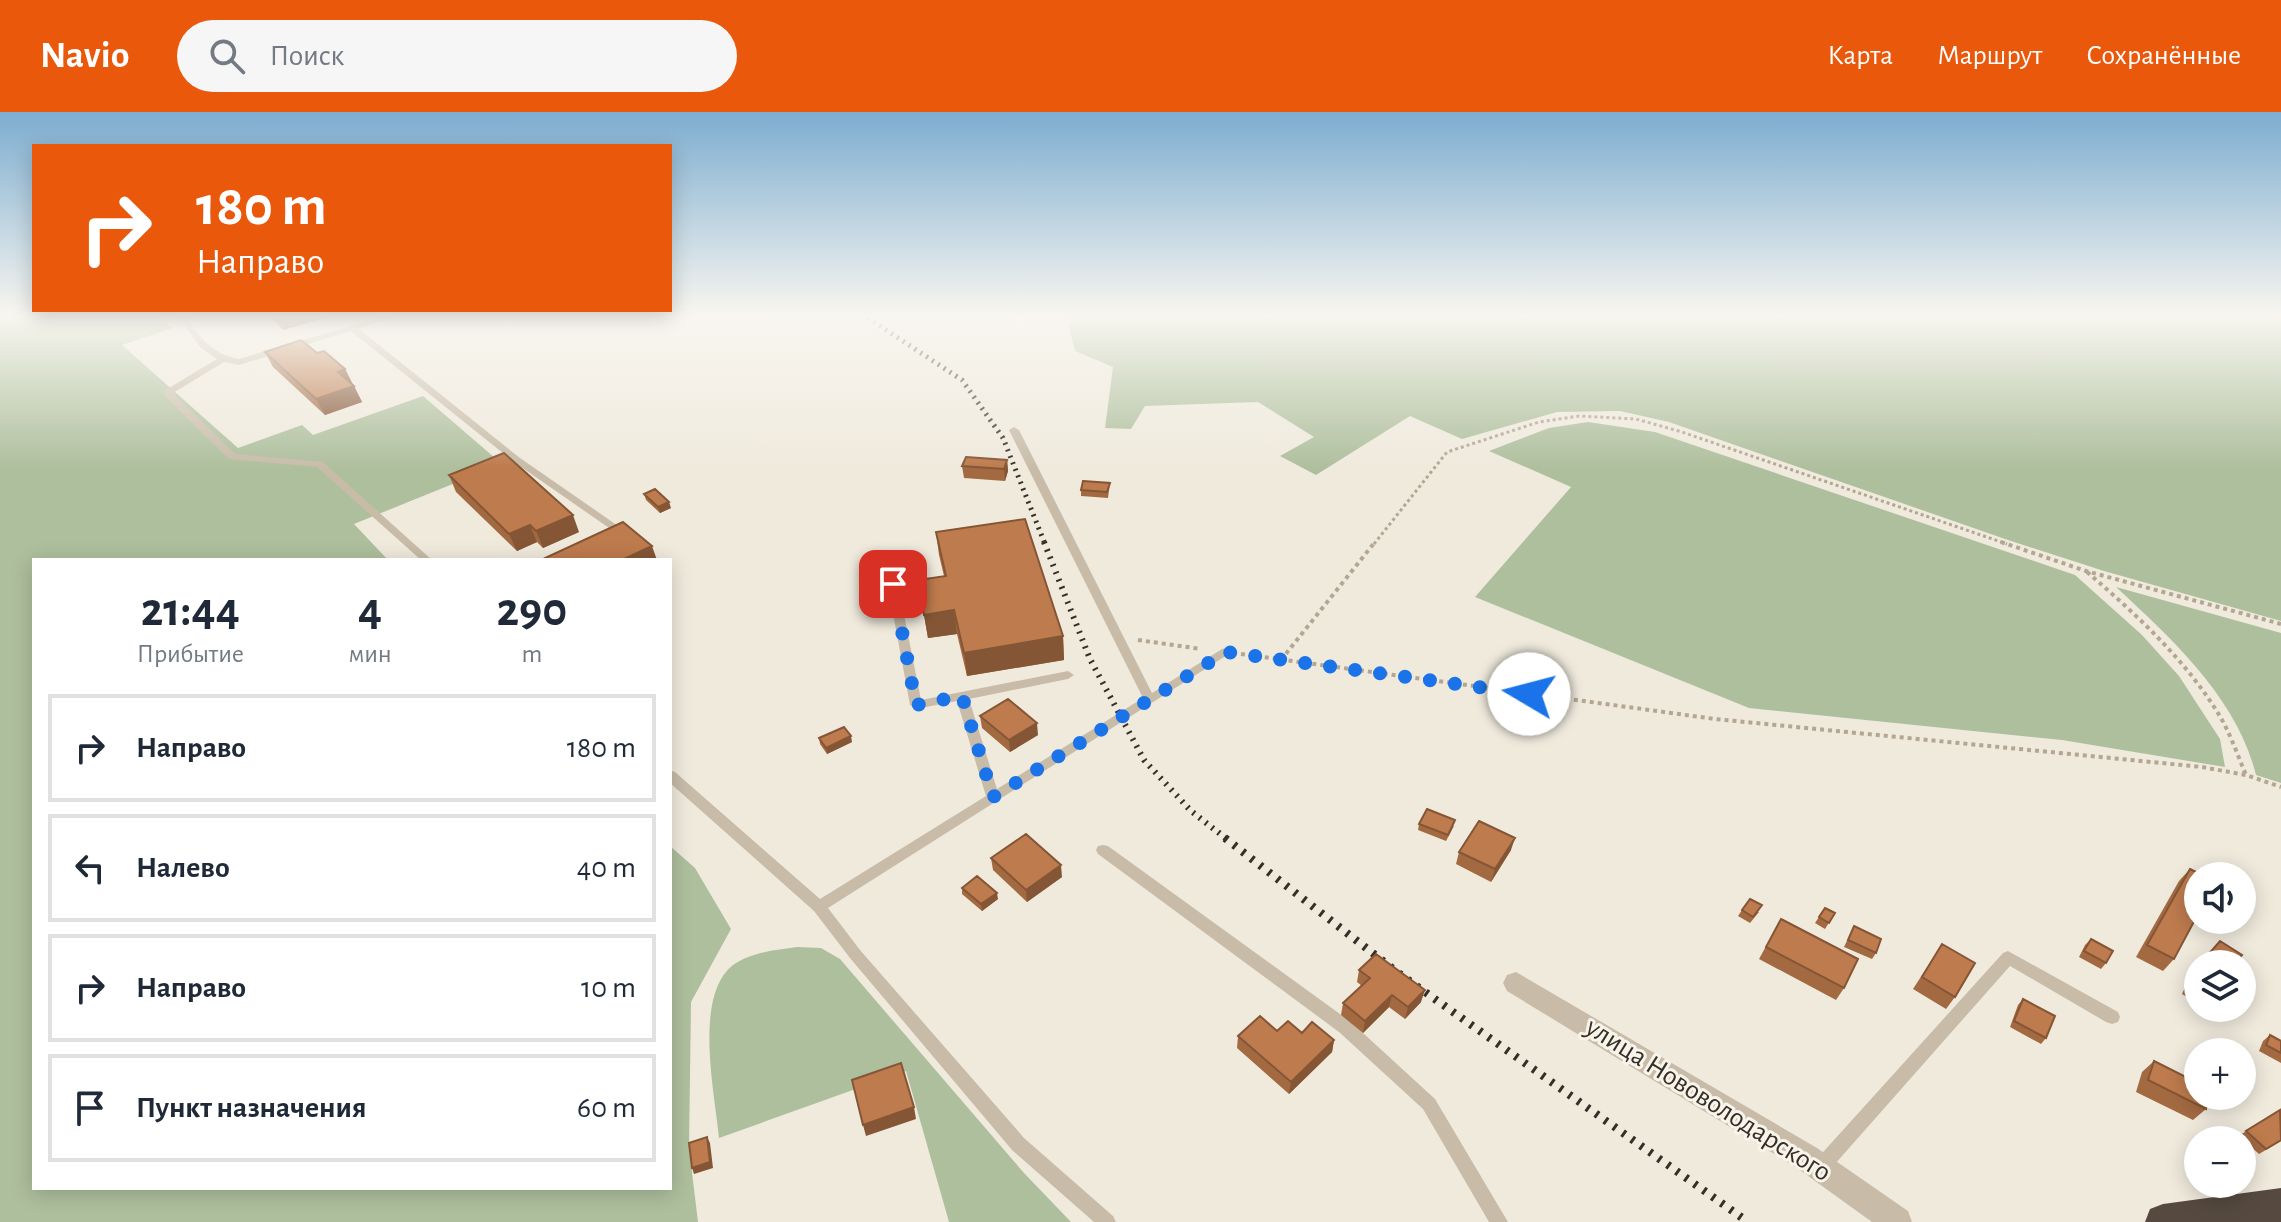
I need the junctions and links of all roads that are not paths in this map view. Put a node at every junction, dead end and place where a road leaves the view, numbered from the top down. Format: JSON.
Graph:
{"nodes":[{"id":1,"x":212,"y":366,"type":"edge"},
{"id":2,"x":400,"y":366,"type":"edge"},
{"id":3,"x":1014,"y":430,"type":"dead end"},
{"id":4,"x":594,"y":542,"type":"edge"},
{"id":5,"x":887,"y":554,"type":"dead end"},
{"id":6,"x":425,"y":558,"type":"edge"},
{"id":7,"x":1226,"y":652,"type":"road end"},
{"id":8,"x":1068,"y":675,"type":"dead end"},
{"id":9,"x":962,"y":696,"type":"junction"},
{"id":10,"x":1149,"y":699,"type":"junction"},
{"id":11,"x":672,"y":777,"type":"edge"},
{"id":12,"x":993,"y":797,"type":"junction"},
{"id":13,"x":1103,"y":850,"type":"dead end"},
{"id":14,"x":819,"y":907,"type":"junction"},
{"id":15,"x":1516,"y":983,"type":"dead end"},
{"id":16,"x":2112,"y":1017,"type":"dead end"},
{"id":17,"x":1821,"y":1167,"type":"junction"},
{"id":18,"x":2281,"y":1206,"type":"edge"},
{"id":19,"x":1107,"y":1222,"type":"edge"},
{"id":20,"x":1499,"y":1222,"type":"edge"},
{"id":21,"x":1897,"y":1222,"type":"edge"},
{"id":22,"x":2163,"y":1222,"type":"edge"}],
"edges":[{"from":1,"to":6,"type":"lane"},
{"from":2,"to":4,"type":"lane"},
{"from":3,"to":10,"type":"lane"},
{"from":5,"to":9,"type":"lane"},
{"from":7,"to":10,"type":"lane"},
{"from":8,"to":9,"type":"lane"},
{"from":9,"to":12,"type":"lane"},
{"from":10,"to":12,"type":"lane"},
{"from":11,"to":14,"type":"lane"},
{"from":12,"to":14,"type":"lane"},
{"from":13,"to":20,"type":"lane"},
{"from":14,"to":19,"type":"lane"},
{"from":15,"to":17,"type":"street","name":"улица Нововолодарского"},
{"from":16,"to":17,"type":"lane"},
{"from":17,"to":21,"type":"street","name":"улица Нововолодарского"},
{"from":18,"to":22,"type":"highway"}]}
